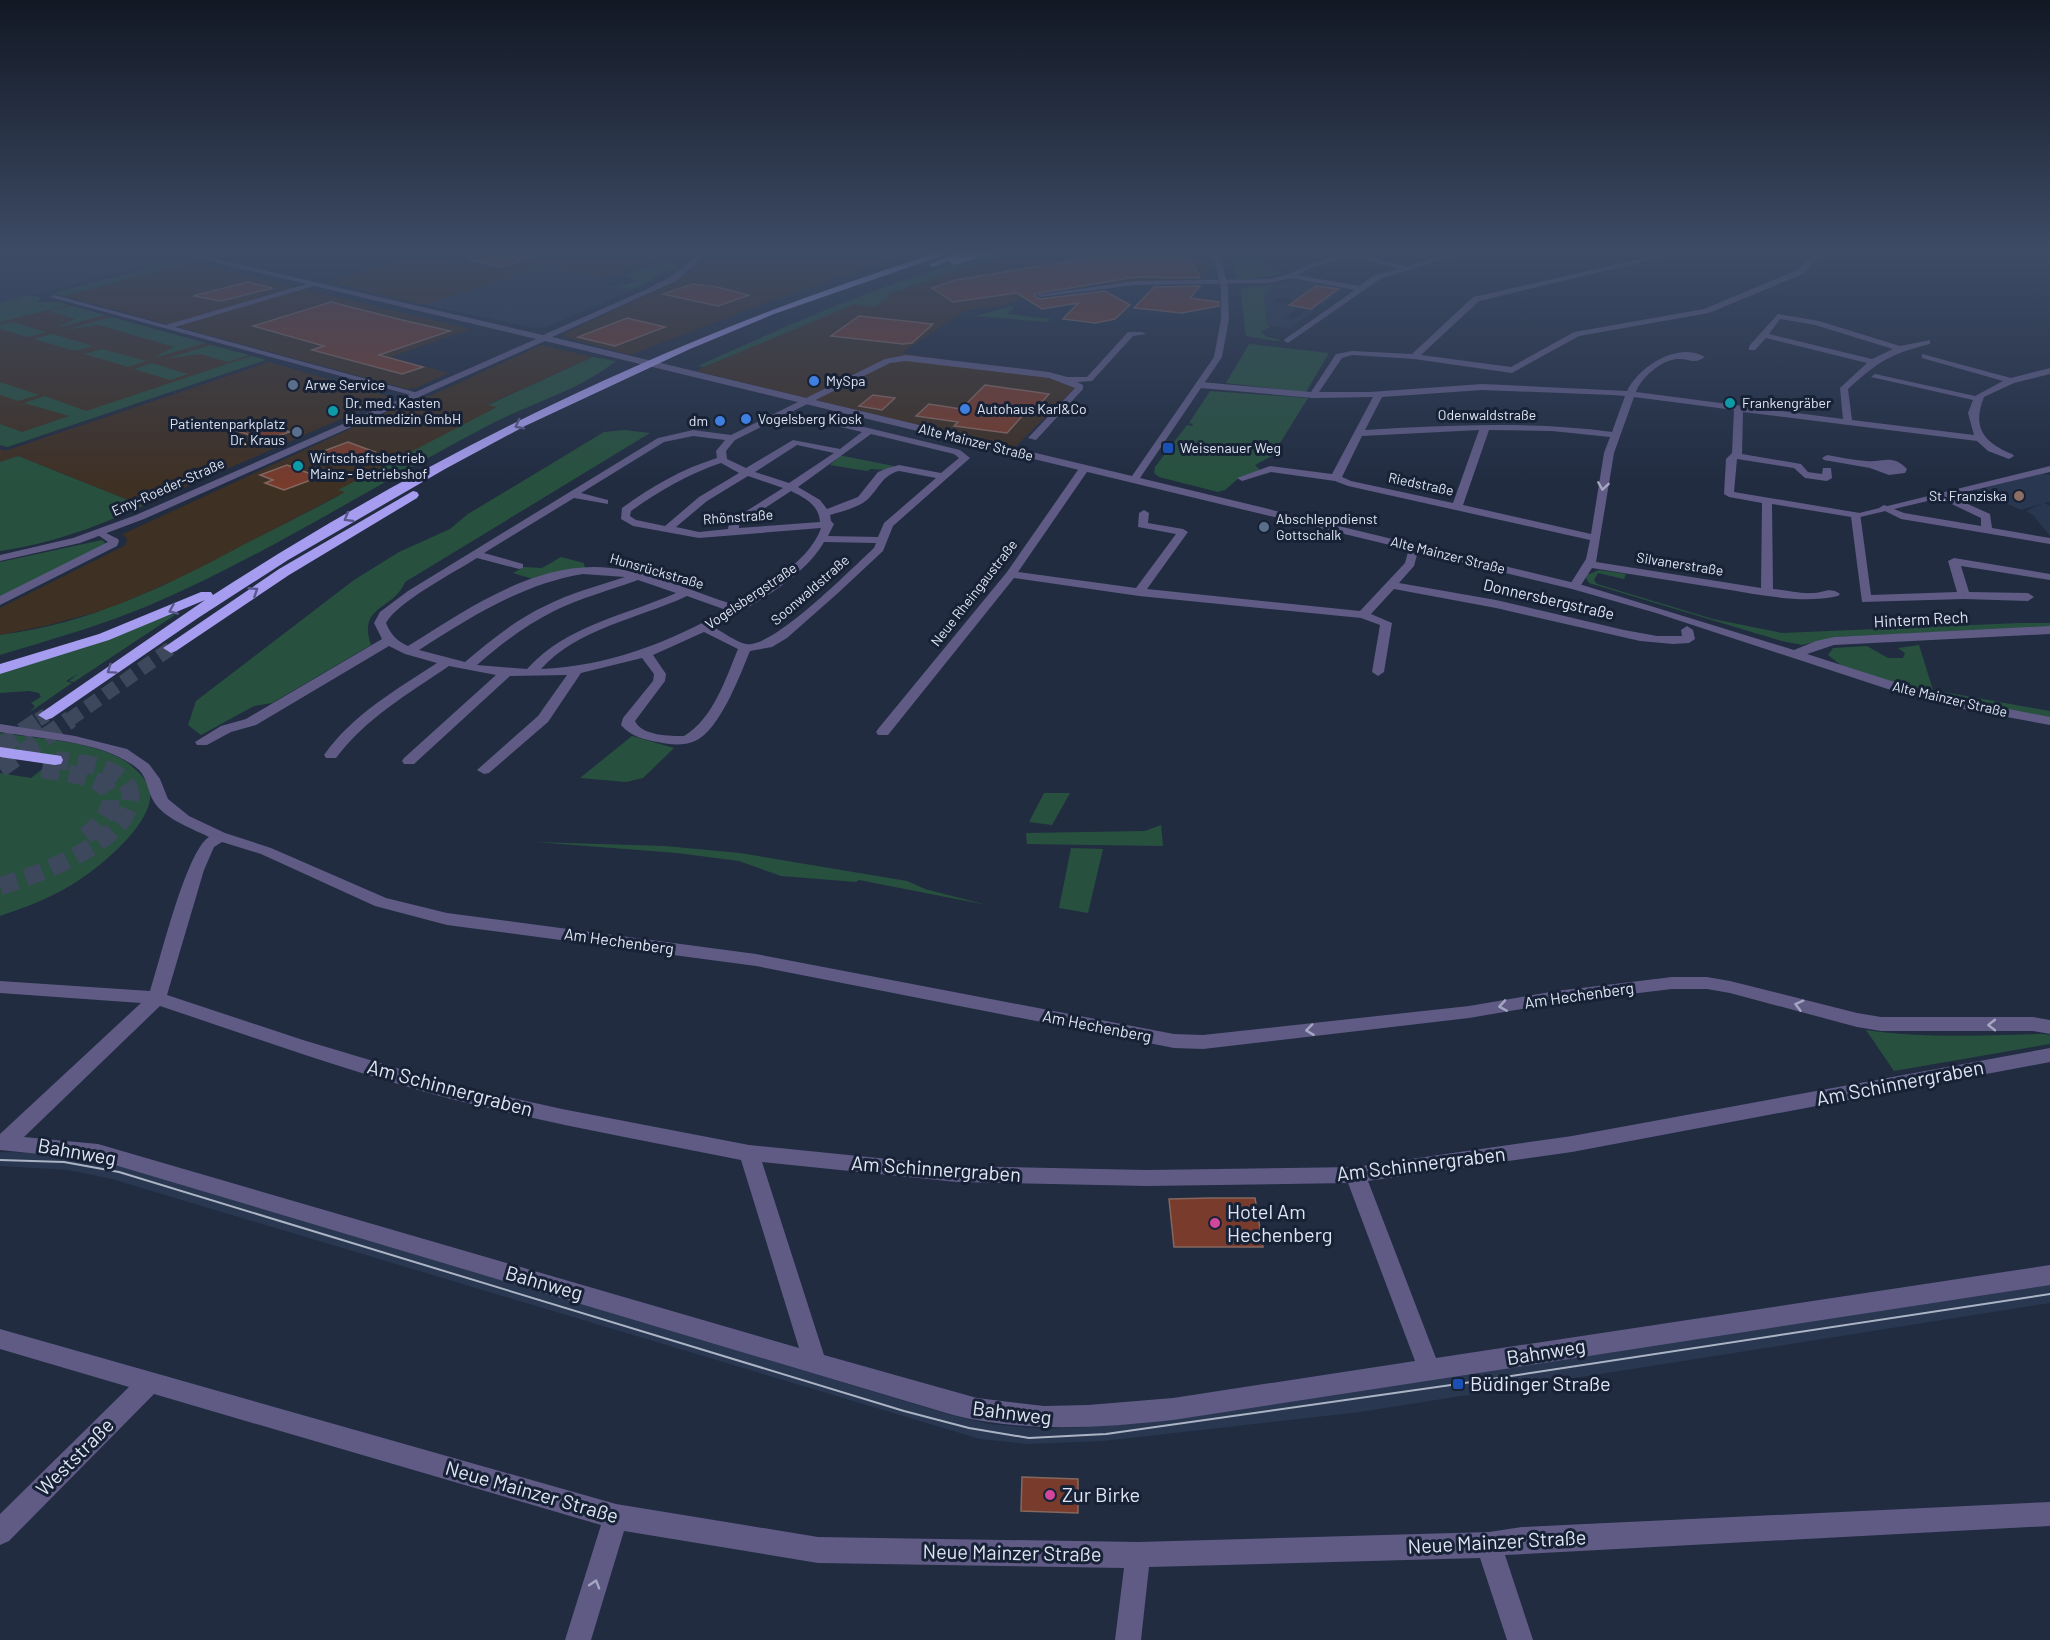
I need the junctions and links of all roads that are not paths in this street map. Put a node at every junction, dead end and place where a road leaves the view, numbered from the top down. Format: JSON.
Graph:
{"nodes":[{"id":1,"x":180,"y":331,"type":"edge"},
{"id":2,"x":512,"y":331,"type":"edge"},
{"id":3,"x":535,"y":331,"type":"edge"},
{"id":4,"x":561,"y":331,"type":"edge"},
{"id":5,"x":732,"y":331,"type":"edge"},
{"id":6,"x":749,"y":331,"type":"edge"},
{"id":7,"x":1223,"y":331,"type":"edge"},
{"id":8,"x":1301,"y":331,"type":"edge"},
{"id":9,"x":1442,"y":331,"type":"edge"},
{"id":10,"x":1596,"y":331,"type":"edge"},
{"id":11,"x":1767,"y":331,"type":"edge"},
{"id":12,"x":1840,"y":331,"type":"edge"},
{"id":13,"x":518,"y":332,"type":"junction"},
{"id":14,"x":1142,"y":334,"type":"dead end"},
{"id":15,"x":1280,"y":334,"type":"dead end"},
{"id":16,"x":1764,"y":335,"type":"junction"},
{"id":17,"x":544,"y":338,"type":"junction"},
{"id":18,"x":1927,"y":342,"type":"dead end"},
{"id":19,"x":1752,"y":348,"type":"dead end"},
{"id":20,"x":1900,"y":349,"type":"junction"},
{"id":21,"x":1675,"y":356,"type":"dead end"},
{"id":22,"x":1925,"y":356,"type":"dead end"},
{"id":23,"x":1414,"y":357,"type":"junction"},
{"id":24,"x":1873,"y":362,"type":"junction"},
{"id":25,"x":2050,"y":371,"type":"edge"},
{"id":26,"x":1875,"y":377,"type":"dead end"},
{"id":27,"x":1065,"y":380,"type":"junction"},
{"id":28,"x":2011,"y":381,"type":"junction"},
{"id":29,"x":1200,"y":385,"type":"junction"},
{"id":30,"x":1630,"y":393,"type":"junction"},
{"id":31,"x":1379,"y":394,"type":"junction"},
{"id":32,"x":415,"y":395,"type":"junction"},
{"id":33,"x":1313,"y":395,"type":"junction"},
{"id":34,"x":1979,"y":399,"type":"junction"},
{"id":35,"x":806,"y":400,"type":"junction"},
{"id":36,"x":1739,"y":407,"type":"junction"},
{"id":37,"x":810,"y":417,"type":"dead end"},
{"id":38,"x":1848,"y":421,"type":"junction"},
{"id":39,"x":1485,"y":427,"type":"junction"},
{"id":40,"x":869,"y":431,"type":"junction"},
{"id":41,"x":1359,"y":433,"type":"junction"},
{"id":42,"x":1615,"y":435,"type":"junction"},
{"id":43,"x":732,"y":438,"type":"junction"},
{"id":44,"x":1033,"y":438,"type":"dead end"},
{"id":45,"x":1980,"y":439,"type":"junction"},
{"id":46,"x":1826,"y":444,"type":"dead end"},
{"id":47,"x":841,"y":452,"type":"junction"},
{"id":48,"x":1152,"y":453,"type":"junction"},
{"id":49,"x":1736,"y":456,"type":"junction"},
{"id":50,"x":2008,"y":456,"type":"dead end"},
{"id":51,"x":1827,"y":458,"type":"junction"},
{"id":52,"x":722,"y":460,"type":"junction"},
{"id":53,"x":1872,"y":465,"type":"dead end"},
{"id":54,"x":1084,"y":469,"type":"junction"},
{"id":55,"x":2048,"y":470,"type":"edge"},
{"id":56,"x":749,"y":472,"type":"junction"},
{"id":57,"x":945,"y":477,"type":"junction"},
{"id":58,"x":1242,"y":478,"type":"dead end"},
{"id":59,"x":1337,"y":478,"type":"junction"},
{"id":60,"x":440,"y":480,"type":"dead end"},
{"id":61,"x":1134,"y":480,"type":"junction"},
{"id":62,"x":790,"y":486,"type":"junction"},
{"id":63,"x":420,"y":492,"type":"dead end"},
{"id":64,"x":571,"y":494,"type":"junction"},
{"id":65,"x":1941,"y":495,"type":"junction"},
{"id":66,"x":1767,"y":501,"type":"junction"},
{"id":67,"x":604,"y":502,"type":"dead end"},
{"id":68,"x":1457,"y":507,"type":"junction"},
{"id":69,"x":1884,"y":508,"type":"junction"},
{"id":70,"x":1144,"y":513,"type":"dead end"},
{"id":71,"x":1856,"y":515,"type":"junction"},
{"id":72,"x":827,"y":519,"type":"junction"},
{"id":73,"x":666,"y":530,"type":"junction"},
{"id":74,"x":1987,"y":531,"type":"junction"},
{"id":75,"x":100,"y":533,"type":"junction"},
{"id":76,"x":734,"y":533,"type":"junction"},
{"id":77,"x":824,"y":538,"type":"junction"},
{"id":78,"x":1595,"y":538,"type":"junction"},
{"id":79,"x":883,"y":540,"type":"junction"},
{"id":80,"x":2050,"y":541,"type":"edge"},
{"id":81,"x":1418,"y":548,"type":"junction"},
{"id":82,"x":474,"y":554,"type":"junction"},
{"id":83,"x":283,"y":557,"type":"junction"},
{"id":84,"x":0,"y":558,"type":"edge"},
{"id":85,"x":1589,"y":564,"type":"junction"},
{"id":86,"x":519,"y":566,"type":"dead end"},
{"id":87,"x":1011,"y":574,"type":"junction"},
{"id":88,"x":636,"y":577,"type":"junction"},
{"id":89,"x":2050,"y":577,"type":"edge"},
{"id":90,"x":1392,"y":585,"type":"junction"},
{"id":91,"x":1575,"y":586,"type":"junction"},
{"id":92,"x":1139,"y":592,"type":"junction"},
{"id":93,"x":1767,"y":592,"type":"junction"},
{"id":94,"x":685,"y":593,"type":"junction"},
{"id":95,"x":1834,"y":594,"type":"dead end"},
{"id":96,"x":1964,"y":595,"type":"junction"},
{"id":97,"x":2028,"y":597,"type":"dead end"},
{"id":98,"x":0,"y":601,"type":"edge"},
{"id":99,"x":735,"y":609,"type":"junction"},
{"id":100,"x":1363,"y":615,"type":"junction"},
{"id":101,"x":705,"y":628,"type":"junction"},
{"id":102,"x":1687,"y":630,"type":"dead end"},
{"id":103,"x":2050,"y":630,"type":"edge"},
{"id":104,"x":388,"y":641,"type":"junction"},
{"id":105,"x":171,"y":648,"type":"tunnel mouth"},
{"id":106,"x":746,"y":648,"type":"junction"},
{"id":107,"x":409,"y":651,"type":"junction"},
{"id":108,"x":645,"y":653,"type":"junction"},
{"id":109,"x":1797,"y":654,"type":"junction"},
{"id":110,"x":447,"y":662,"type":"junction"},
{"id":111,"x":467,"y":667,"type":"junction"},
{"id":112,"x":0,"y":669,"type":"edge"},
{"id":113,"x":577,"y":670,"type":"junction"},
{"id":114,"x":1378,"y":672,"type":"dead end"},
{"id":115,"x":506,"y":673,"type":"junction"},
{"id":116,"x":530,"y":673,"type":"junction"},
{"id":117,"x":45,"y":715,"type":"tunnel mouth"},
{"id":118,"x":2050,"y":721,"type":"edge"},
{"id":119,"x":0,"y":728,"type":"edge"},
{"id":120,"x":883,"y":732,"type":"dead end"},
{"id":121,"x":202,"y":742,"type":"dead end"},
{"id":122,"x":0,"y":752,"type":"edge"},
{"id":123,"x":331,"y":755,"type":"dead end"},
{"id":124,"x":409,"y":761,"type":"dead end"},
{"id":125,"x":0,"y":763,"type":"edge"},
{"id":126,"x":484,"y":770,"type":"dead end"},
{"id":127,"x":220,"y":836,"type":"junction"},
{"id":128,"x":0,"y":987,"type":"edge"},
{"id":129,"x":157,"y":998,"type":"junction"},
{"id":130,"x":2050,"y":1027,"type":"edge"},
{"id":131,"x":2050,"y":1055,"type":"edge"},
{"id":132,"x":4,"y":1141,"type":"edge"},
{"id":133,"x":749,"y":1153,"type":"junction"},
{"id":134,"x":1355,"y":1175,"type":"junction"},
{"id":135,"x":2050,"y":1275,"type":"edge"},
{"id":136,"x":0,"y":1339,"type":"edge"},
{"id":137,"x":815,"y":1362,"type":"junction"},
{"id":138,"x":1429,"y":1370,"type":"junction"},
{"id":139,"x":150,"y":1382,"type":"junction"},
{"id":140,"x":2050,"y":1514,"type":"edge"},
{"id":141,"x":616,"y":1517,"type":"junction"},
{"id":142,"x":0,"y":1532,"type":"edge"},
{"id":143,"x":1489,"y":1545,"type":"junction"},
{"id":144,"x":1138,"y":1555,"type":"junction"},
{"id":145,"x":578,"y":1640,"type":"edge"},
{"id":146,"x":1128,"y":1640,"type":"edge"},
{"id":147,"x":1520,"y":1640,"type":"edge"}],
"edges":[{"from":1,"to":32,"type":"street"},
{"from":2,"to":13,"type":"street","name":"Alte Mainzer Straße"},
{"from":3,"to":13,"type":"street"},
{"from":4,"to":17,"type":"street","name":"Emy-Roeder-Straße"},
{"from":5,"to":83,"type":"highway","one_way":true},
{"from":6,"to":60,"type":"highway"},
{"from":7,"to":29,"type":"street"},
{"from":8,"to":15,"type":"street"},
{"from":9,"to":23,"type":"street"},
{"from":10,"to":23,"type":"street"},
{"from":11,"to":16,"type":"street"},
{"from":12,"to":20,"type":"street"},
{"from":13,"to":17,"type":"street","name":"Alte Mainzer Straße"},
{"from":14,"to":27,"type":"street"},
{"from":16,"to":19,"type":"street"},
{"from":16,"to":24,"type":"street"},
{"from":17,"to":32,"type":"street","name":"Emy-Roeder-Straße"},
{"from":17,"to":35,"type":"street","name":"Alte Mainzer Straße"},
{"from":18,"to":20,"type":"street"},
{"from":20,"to":24,"type":"street"},
{"from":21,"to":30,"type":"street"},
{"from":22,"to":28,"type":"street"},
{"from":23,"to":33,"type":"street"},
{"from":24,"to":38,"type":"street"},
{"from":25,"to":28,"type":"street"},
{"from":26,"to":34,"type":"street"},
{"from":27,"to":35,"type":"street"},
{"from":27,"to":44,"type":"street","name":"Alte Mainzer Straße"},
{"from":28,"to":34,"type":"street"},
{"from":29,"to":33,"type":"street"},
{"from":29,"to":48,"type":"street"},
{"from":30,"to":31,"type":"street"},
{"from":30,"to":36,"type":"street"},
{"from":30,"to":42,"type":"street"},
{"from":31,"to":33,"type":"street"},
{"from":31,"to":41,"type":"street"},
{"from":32,"to":75,"type":"street","name":"Emy-Roeder-Straße"},
{"from":34,"to":45,"type":"street"},
{"from":35,"to":43,"type":"street"},
{"from":35,"to":54,"type":"street","name":"Alte Mainzer Straße"},
{"from":36,"to":38,"type":"street"},
{"from":36,"to":49,"type":"street"},
{"from":37,"to":40,"type":"street"},
{"from":38,"to":45,"type":"street"},
{"from":39,"to":41,"type":"street","name":"Odenwaldstraße"},
{"from":39,"to":42,"type":"street","name":"Odenwaldstraße"},
{"from":39,"to":68,"type":"street"},
{"from":40,"to":47,"type":"street"},
{"from":40,"to":57,"type":"street","name":"Soonwaldstraße"},
{"from":41,"to":59,"type":"street"},
{"from":42,"to":78,"type":"street","one_way":true},
{"from":43,"to":52,"type":"street"},
{"from":43,"to":64,"type":"street"},
{"from":45,"to":50,"type":"street"},
{"from":46,"to":51,"type":"street"},
{"from":47,"to":56,"type":"street"},
{"from":47,"to":62,"type":"street"},
{"from":48,"to":54,"type":"street"},
{"from":48,"to":61,"type":"street"},
{"from":49,"to":51,"type":"street"},
{"from":49,"to":66,"type":"street"},
{"from":51,"to":53,"type":"street"},
{"from":52,"to":56,"type":"street"},
{"from":52,"to":73,"type":"street","name":"Rhönstraße"},
{"from":54,"to":61,"type":"street","name":"Alte Mainzer Straße"},
{"from":54,"to":87,"type":"street","name":"Neue Rheingaustraße"},
{"from":55,"to":65,"type":"street"},
{"from":56,"to":62,"type":"street"},
{"from":56,"to":73,"type":"street"},
{"from":57,"to":72,"type":"street"},
{"from":57,"to":79,"type":"street","name":"Soonwaldstraße"},
{"from":58,"to":59,"type":"street","name":"Riedstraße"},
{"from":59,"to":68,"type":"street","name":"Riedstraße"},
{"from":61,"to":81,"type":"street","name":"Alte Mainzer Straße"},
{"from":62,"to":72,"type":"street"},
{"from":62,"to":76,"type":"street"},
{"from":105,"to":63,"type":"highway","one_way":true},
{"from":64,"to":67,"type":"street"},
{"from":64,"to":82,"type":"street"},
{"from":65,"to":69,"type":"street"},
{"from":65,"to":74,"type":"street"},
{"from":66,"to":71,"type":"street"},
{"from":66,"to":93,"type":"street"},
{"from":68,"to":78,"type":"street","name":"Riedstraße"},
{"from":69,"to":71,"type":"street"},
{"from":69,"to":74,"type":"street"},
{"from":70,"to":92,"type":"street"},
{"from":71,"to":96,"type":"street"},
{"from":72,"to":76,"type":"street","name":"Rhönstraße"},
{"from":72,"to":77,"type":"street","name":"Vogelsbergstraße"},
{"from":73,"to":76,"type":"street","name":"Rhönstraße"},
{"from":74,"to":80,"type":"street"},
{"from":75,"to":84,"type":"street","name":"Emy-Roeder-Straße"},
{"from":75,"to":98,"type":"street","name":"Emy-Roeder-Straße"},
{"from":77,"to":79,"type":"street","name":"Soonwaldstraße"},
{"from":77,"to":99,"type":"street","name":"Vogelsbergstraße"},
{"from":78,"to":85,"type":"street"},
{"from":79,"to":106,"type":"street","name":"Soonwaldstraße"},
{"from":81,"to":90,"type":"street"},
{"from":81,"to":91,"type":"street","name":"Alte Mainzer Straße"},
{"from":82,"to":86,"type":"street"},
{"from":82,"to":104,"type":"street"},
{"from":83,"to":112,"type":"highway","one_way":true},
{"from":83,"to":117,"type":"highway","one_way":true},
{"from":85,"to":91,"type":"street"},
{"from":85,"to":93,"type":"street","name":"Silvanerstraße"},
{"from":87,"to":92,"type":"street"},
{"from":87,"to":120,"type":"street","name":"Neue Rheingaustraße"},
{"from":88,"to":94,"type":"street","name":"Hunsrückstraße"},
{"from":88,"to":107,"type":"street","name":"Hunsrückstraße"},
{"from":88,"to":111,"type":"street"},
{"from":89,"to":96,"type":"street"},
{"from":90,"to":100,"type":"street"},
{"from":90,"to":102,"type":"street","name":"Donnersbergstraße"},
{"from":91,"to":109,"type":"street","name":"Alte Mainzer Straße"},
{"from":92,"to":100,"type":"street"},
{"from":93,"to":95,"type":"street","name":"Silvanerstraße"},
{"from":94,"to":99,"type":"street","name":"Hunsrückstraße"},
{"from":94,"to":116,"type":"street"},
{"from":96,"to":97,"type":"street"},
{"from":99,"to":101,"type":"street","name":"Vogelsbergstraße"},
{"from":100,"to":114,"type":"street"},
{"from":101,"to":106,"type":"street"},
{"from":101,"to":108,"type":"street","name":"Vogelsbergstraße"},
{"from":103,"to":109,"type":"street","name":"Hinterm Rech"},
{"from":104,"to":107,"type":"street","name":"Vogelsbergstraße"},
{"from":104,"to":121,"type":"street"},
{"from":106,"to":108,"type":"street"},
{"from":107,"to":110,"type":"street","name":"Vogelsbergstraße"},
{"from":108,"to":113,"type":"street","name":"Vogelsbergstraße"},
{"from":109,"to":118,"type":"street","name":"Alte Mainzer Straße"},
{"from":110,"to":111,"type":"street","name":"Vogelsbergstraße"},
{"from":110,"to":123,"type":"street"},
{"from":111,"to":115,"type":"street","name":"Vogelsbergstraße"},
{"from":113,"to":116,"type":"street","name":"Vogelsbergstraße"},
{"from":113,"to":126,"type":"street"},
{"from":115,"to":116,"type":"street","name":"Vogelsbergstraße"},
{"from":115,"to":124,"type":"street"},
{"from":119,"to":127,"type":"street","name":"Am Hechenberg"},
{"from":122,"to":125,"type":"highway"},
{"from":127,"to":129,"type":"street"},
{"from":130,"to":127,"type":"street","name":"Am Hechenberg","one_way":true},
{"from":128,"to":129,"type":"street","name":"Am Schinnergraben"},
{"from":129,"to":132,"type":"street"},
{"from":129,"to":133,"type":"street","name":"Am Schinnergraben"},
{"from":131,"to":134,"type":"street","name":"Am Schinnergraben"},
{"from":132,"to":137,"type":"street","name":"Bahnweg"},
{"from":133,"to":134,"type":"street","name":"Am Schinnergraben"},
{"from":133,"to":137,"type":"street"},
{"from":134,"to":138,"type":"street"},
{"from":135,"to":138,"type":"street","name":"Bahnweg"},
{"from":136,"to":139,"type":"street","name":"Neue Mainzer Straße"},
{"from":137,"to":138,"type":"street","name":"Bahnweg"},
{"from":139,"to":141,"type":"street","name":"Neue Mainzer Straße"},
{"from":139,"to":142,"type":"street","name":"Weststraße"},
{"from":140,"to":143,"type":"street","name":"Neue Mainzer Straße"},
{"from":141,"to":144,"type":"street","name":"Neue Mainzer Straße"},
{"from":145,"to":141,"type":"street","one_way":true},
{"from":143,"to":144,"type":"street","name":"Neue Mainzer Straße"},
{"from":143,"to":147,"type":"street"},
{"from":144,"to":146,"type":"street"}]}
